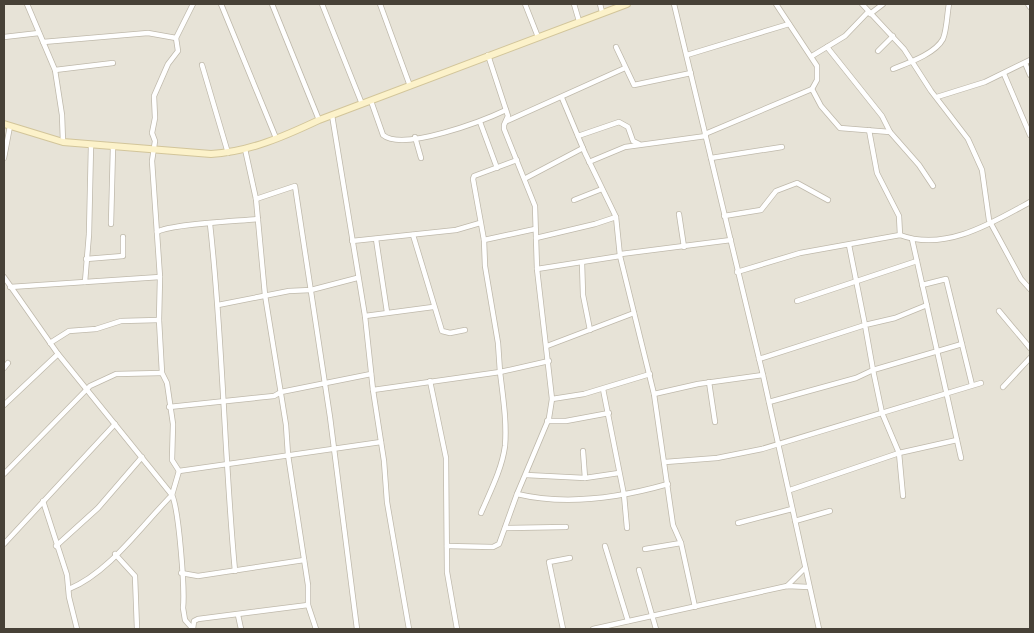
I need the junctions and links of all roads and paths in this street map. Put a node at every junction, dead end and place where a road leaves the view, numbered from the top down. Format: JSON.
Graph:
{"nodes":[{"id":1,"x":27,"y":4,"type":"edge"},
{"id":2,"x":193,"y":4,"type":"edge"},
{"id":3,"x":221,"y":4,"type":"edge"},
{"id":4,"x":272,"y":4,"type":"edge"},
{"id":5,"x":322,"y":4,"type":"edge"},
{"id":6,"x":380,"y":4,"type":"edge"},
{"id":7,"x":525,"y":4,"type":"edge"},
{"id":8,"x":574,"y":4,"type":"edge"},
{"id":9,"x":600,"y":4,"type":"edge"},
{"id":10,"x":627,"y":4,"type":"edge"},
{"id":11,"x":674,"y":4,"type":"edge"},
{"id":12,"x":776,"y":4,"type":"edge"},
{"id":13,"x":862,"y":4,"type":"edge"},
{"id":14,"x":883,"y":4,"type":"edge"},
{"id":15,"x":948,"y":4,"type":"edge"},
{"id":16,"x":1028,"y":4,"type":"edge"},
{"id":17,"x":1030,"y":7,"type":"edge"},
{"id":18,"x":602,"y":12,"type":"junction"},
{"id":19,"x":869,"y":13,"type":"junction"},
{"id":20,"x":579,"y":21,"type":"junction"},
{"id":21,"x":789,"y":24,"type":"junction"},
{"id":22,"x":39,"y":33,"type":"junction"},
{"id":23,"x":893,"y":36,"type":"junction"},
{"id":24,"x":4,"y":37,"type":"edge"},
{"id":25,"x":538,"y":37,"type":"junction"},
{"id":26,"x":176,"y":38,"type":"junction"},
{"id":27,"x":43,"y":42,"type":"junction"},
{"id":28,"x":52,"y":43,"type":"junction"},
{"id":29,"x":616,"y":46,"type":"dead end"},
{"id":30,"x":827,"y":47,"type":"junction"},
{"id":31,"x":46,"y":51,"type":"junction"},
{"id":32,"x":878,"y":52,"type":"dead end"},
{"id":33,"x":687,"y":55,"type":"junction"},
{"id":34,"x":488,"y":56,"type":"junction"},
{"id":35,"x":812,"y":56,"type":"junction"},
{"id":36,"x":913,"y":60,"type":"junction"},
{"id":37,"x":1030,"y":60,"type":"edge"},
{"id":38,"x":1025,"y":63,"type":"junction"},
{"id":39,"x":113,"y":64,"type":"dead end"},
{"id":40,"x":202,"y":65,"type":"dead end"},
{"id":41,"x":625,"y":68,"type":"junction"},
{"id":42,"x":893,"y":69,"type":"dead end"},
{"id":43,"x":55,"y":70,"type":"junction"},
{"id":44,"x":691,"y":73,"type":"junction"},
{"id":45,"x":1004,"y":74,"type":"junction"},
{"id":46,"x":1030,"y":75,"type":"edge"},
{"id":47,"x":410,"y":86,"type":"junction"},
{"id":48,"x":812,"y":89,"type":"junction"},
{"id":49,"x":937,"y":97,"type":"junction"},
{"id":50,"x":562,"y":98,"type":"junction"},
{"id":51,"x":371,"y":100,"type":"junction"},
{"id":52,"x":362,"y":104,"type":"junction"},
{"id":53,"x":506,"y":110,"type":"junction"},
{"id":54,"x":332,"y":115,"type":"junction"},
{"id":55,"x":319,"y":120,"type":"junction"},
{"id":56,"x":508,"y":121,"type":"junction"},
{"id":57,"x":480,"y":122,"type":"junction"},
{"id":58,"x":7,"y":125,"type":"edge"},
{"id":59,"x":870,"y":130,"type":"junction"},
{"id":60,"x":890,"y":132,"type":"junction"},
{"id":61,"x":706,"y":135,"type":"junction"},
{"id":62,"x":1030,"y":135,"type":"edge"},
{"id":63,"x":578,"y":136,"type":"junction"},
{"id":64,"x":415,"y":137,"type":"junction"},
{"id":65,"x":276,"y":138,"type":"junction"},
{"id":66,"x":63,"y":142,"type":"junction"},
{"id":67,"x":640,"y":144,"type":"junction"},
{"id":68,"x":91,"y":145,"type":"junction"},
{"id":69,"x":113,"y":147,"type":"junction"},
{"id":70,"x":782,"y":147,"type":"dead end"},
{"id":71,"x":582,"y":148,"type":"junction"},
{"id":72,"x":245,"y":149,"type":"junction"},
{"id":73,"x":152,"y":150,"type":"junction"},
{"id":74,"x":228,"y":153,"type":"junction"},
{"id":75,"x":4,"y":158,"type":"edge"},
{"id":76,"x":421,"y":158,"type":"dead end"},
{"id":77,"x":711,"y":158,"type":"junction"},
{"id":78,"x":517,"y":160,"type":"junction"},
{"id":79,"x":589,"y":162,"type":"junction"},
{"id":80,"x":497,"y":168,"type":"junction"},
{"id":81,"x":526,"y":178,"type":"junction"},
{"id":82,"x":933,"y":186,"type":"dead end"},
{"id":83,"x":602,"y":189,"type":"junction"},
{"id":84,"x":256,"y":199,"type":"junction"},
{"id":85,"x":574,"y":200,"type":"dead end"},
{"id":86,"x":828,"y":200,"type":"dead end"},
{"id":87,"x":1030,"y":202,"type":"edge"},
{"id":88,"x":679,"y":214,"type":"dead end"},
{"id":89,"x":724,"y":216,"type":"junction"},
{"id":90,"x":616,"y":217,"type":"junction"},
{"id":91,"x":258,"y":219,"type":"junction"},
{"id":92,"x":480,"y":223,"type":"junction"},
{"id":93,"x":111,"y":224,"type":"dead end"},
{"id":94,"x":210,"y":224,"type":"junction"},
{"id":95,"x":991,"y":224,"type":"junction"},
{"id":96,"x":158,"y":229,"type":"junction"},
{"id":97,"x":535,"y":229,"type":"junction"},
{"id":98,"x":900,"y":234,"type":"junction"},
{"id":99,"x":413,"y":235,"type":"junction"},
{"id":100,"x":123,"y":237,"type":"dead end"},
{"id":101,"x":536,"y":238,"type":"junction"},
{"id":102,"x":376,"y":239,"type":"junction"},
{"id":103,"x":912,"y":239,"type":"junction"},
{"id":104,"x":484,"y":240,"type":"junction"},
{"id":105,"x":731,"y":240,"type":"junction"},
{"id":106,"x":352,"y":241,"type":"junction"},
{"id":107,"x":849,"y":245,"type":"junction"},
{"id":108,"x":684,"y":247,"type":"junction"},
{"id":109,"x":620,"y":255,"type":"junction"},
{"id":110,"x":86,"y":259,"type":"junction"},
{"id":111,"x":917,"y":261,"type":"junction"},
{"id":112,"x":582,"y":263,"type":"junction"},
{"id":113,"x":537,"y":268,"type":"junction"},
{"id":114,"x":738,"y":272,"type":"junction"},
{"id":115,"x":160,"y":277,"type":"junction"},
{"id":116,"x":4,"y":278,"type":"edge"},
{"id":117,"x":357,"y":278,"type":"junction"},
{"id":118,"x":857,"y":280,"type":"junction"},
{"id":119,"x":85,"y":282,"type":"junction"},
{"id":120,"x":922,"y":285,"type":"junction"},
{"id":121,"x":10,"y":287,"type":"junction"},
{"id":122,"x":1030,"y":289,"type":"edge"},
{"id":123,"x":311,"y":290,"type":"junction"},
{"id":124,"x":265,"y":295,"type":"junction"},
{"id":125,"x":797,"y":300,"type":"dead end"},
{"id":126,"x":218,"y":304,"type":"junction"},
{"id":127,"x":927,"y":305,"type":"junction"},
{"id":128,"x":434,"y":307,"type":"junction"},
{"id":129,"x":999,"y":311,"type":"dead end"},
{"id":130,"x":387,"y":312,"type":"junction"},
{"id":131,"x":634,"y":313,"type":"junction"},
{"id":132,"x":365,"y":316,"type":"junction"},
{"id":133,"x":159,"y":320,"type":"junction"},
{"id":134,"x":865,"y":325,"type":"junction"},
{"id":135,"x":465,"y":330,"type":"dead end"},
{"id":136,"x":590,"y":330,"type":"junction"},
{"id":137,"x":50,"y":343,"type":"junction"},
{"id":138,"x":962,"y":344,"type":"junction"},
{"id":139,"x":547,"y":346,"type":"junction"},
{"id":140,"x":1030,"y":348,"type":"edge"},
{"id":141,"x":936,"y":351,"type":"junction"},
{"id":142,"x":58,"y":354,"type":"junction"},
{"id":143,"x":1030,"y":358,"type":"edge"},
{"id":144,"x":759,"y":359,"type":"junction"},
{"id":145,"x":548,"y":361,"type":"junction"},
{"id":146,"x":8,"y":363,"type":"dead end"},
{"id":147,"x":4,"y":368,"type":"edge"},
{"id":148,"x":873,"y":370,"type":"junction"},
{"id":149,"x":500,"y":372,"type":"junction"},
{"id":150,"x":162,"y":374,"type":"junction"},
{"id":151,"x":371,"y":374,"type":"junction"},
{"id":152,"x":650,"y":374,"type":"junction"},
{"id":153,"x":763,"y":376,"type":"junction"},
{"id":154,"x":430,"y":381,"type":"junction"},
{"id":155,"x":709,"y":382,"type":"junction"},
{"id":156,"x":981,"y":382,"type":"dead end"},
{"id":157,"x":325,"y":384,"type":"junction"},
{"id":158,"x":972,"y":385,"type":"junction"},
{"id":159,"x":1003,"y":387,"type":"dead end"},
{"id":160,"x":85,"y":389,"type":"junction"},
{"id":161,"x":603,"y":389,"type":"junction"},
{"id":162,"x":373,"y":390,"type":"junction"},
{"id":163,"x":281,"y":392,"type":"junction"},
{"id":164,"x":946,"y":393,"type":"junction"},
{"id":165,"x":654,"y":394,"type":"junction"},
{"id":166,"x":552,"y":399,"type":"junction"},
{"id":167,"x":222,"y":401,"type":"junction"},
{"id":168,"x":769,"y":402,"type":"junction"},
{"id":169,"x":4,"y":405,"type":"edge"},
{"id":170,"x":169,"y":407,"type":"junction"},
{"id":171,"x":609,"y":413,"type":"junction"},
{"id":172,"x":882,"y":413,"type":"junction"},
{"id":173,"x":547,"y":421,"type":"junction"},
{"id":174,"x":715,"y":422,"type":"dead end"},
{"id":175,"x":115,"y":424,"type":"junction"},
{"id":176,"x":957,"y":440,"type":"junction"},
{"id":177,"x":381,"y":442,"type":"junction"},
{"id":178,"x":778,"y":445,"type":"junction"},
{"id":179,"x":334,"y":449,"type":"junction"},
{"id":180,"x":583,"y":451,"type":"dead end"},
{"id":181,"x":899,"y":454,"type":"junction"},
{"id":182,"x":288,"y":456,"type":"junction"},
{"id":183,"x":142,"y":457,"type":"junction"},
{"id":184,"x":961,"y":458,"type":"dead end"},
{"id":185,"x":665,"y":462,"type":"junction"},
{"id":186,"x":227,"y":463,"type":"junction"},
{"id":187,"x":179,"y":471,"type":"junction"},
{"id":188,"x":620,"y":473,"type":"junction"},
{"id":189,"x":4,"y":474,"type":"edge"},
{"id":190,"x":526,"y":475,"type":"junction"},
{"id":191,"x":585,"y":478,"type":"junction"},
{"id":192,"x":668,"y":484,"type":"junction"},
{"id":193,"x":790,"y":490,"type":"junction"},
{"id":194,"x":517,"y":494,"type":"junction"},
{"id":195,"x":172,"y":495,"type":"junction"},
{"id":196,"x":624,"y":495,"type":"junction"},
{"id":197,"x":903,"y":496,"type":"dead end"},
{"id":198,"x":43,"y":501,"type":"junction"},
{"id":199,"x":792,"y":509,"type":"junction"},
{"id":200,"x":830,"y":511,"type":"dead end"},
{"id":201,"x":481,"y":513,"type":"dead end"},
{"id":202,"x":795,"y":521,"type":"junction"},
{"id":203,"x":738,"y":523,"type":"dead end"},
{"id":204,"x":566,"y":527,"type":"dead end"},
{"id":205,"x":505,"y":528,"type":"junction"},
{"id":206,"x":627,"y":528,"type":"dead end"},
{"id":207,"x":681,"y":543,"type":"junction"},
{"id":208,"x":4,"y":544,"type":"edge"},
{"id":209,"x":56,"y":546,"type":"junction"},
{"id":210,"x":447,"y":546,"type":"junction"},
{"id":211,"x":605,"y":546,"type":"dead end"},
{"id":212,"x":645,"y":549,"type":"dead end"},
{"id":213,"x":115,"y":554,"type":"junction"},
{"id":214,"x":570,"y":558,"type":"dead end"},
{"id":215,"x":304,"y":560,"type":"junction"},
{"id":216,"x":805,"y":568,"type":"junction"},
{"id":217,"x":639,"y":570,"type":"dead end"},
{"id":218,"x":235,"y":571,"type":"junction"},
{"id":219,"x":181,"y":574,"type":"junction"},
{"id":220,"x":787,"y":586,"type":"junction"},
{"id":221,"x":809,"y":587,"type":"junction"},
{"id":222,"x":69,"y":589,"type":"junction"},
{"id":223,"x":308,"y":605,"type":"junction"},
{"id":224,"x":695,"y":607,"type":"junction"},
{"id":225,"x":238,"y":615,"type":"junction"},
{"id":226,"x":652,"y":616,"type":"junction"},
{"id":227,"x":628,"y":621,"type":"junction"},
{"id":228,"x":608,"y":627,"type":"edge"},
{"id":229,"x":77,"y":629,"type":"edge"},
{"id":230,"x":137,"y":629,"type":"edge"},
{"id":231,"x":193,"y":629,"type":"edge"},
{"id":232,"x":241,"y":629,"type":"edge"},
{"id":233,"x":316,"y":629,"type":"edge"},
{"id":234,"x":357,"y":629,"type":"edge"},
{"id":235,"x":410,"y":629,"type":"edge"},
{"id":236,"x":457,"y":629,"type":"edge"},
{"id":237,"x":563,"y":629,"type":"edge"},
{"id":238,"x":593,"y":629,"type":"edge"},
{"id":239,"x":656,"y":629,"type":"edge"},
{"id":240,"x":819,"y":629,"type":"edge"}],
"edges":[{"from":1,"to":22,"type":"street"},
{"from":2,"to":26,"type":"street"},
{"from":3,"to":65,"type":"street"},
{"from":4,"to":55,"type":"street"},
{"from":5,"to":52,"type":"street"},
{"from":6,"to":47,"type":"street"},
{"from":7,"to":25,"type":"street"},
{"from":8,"to":20,"type":"street"},
{"from":9,"to":18,"type":"street"},
{"from":10,"to":18,"type":"street"},
{"from":11,"to":33,"type":"street"},
{"from":12,"to":21,"type":"street"},
{"from":13,"to":19,"type":"street"},
{"from":14,"to":19,"type":"street"},
{"from":15,"to":36,"type":"street"},
{"from":16,"to":17,"type":"street"},
{"from":18,"to":20,"type":"street"},
{"from":19,"to":23,"type":"street"},
{"from":19,"to":30,"type":"street"},
{"from":20,"to":25,"type":"street"},
{"from":21,"to":33,"type":"street"},
{"from":21,"to":35,"type":"street"},
{"from":22,"to":24,"type":"street"},
{"from":22,"to":27,"type":"street"},
{"from":23,"to":32,"type":"street"},
{"from":23,"to":36,"type":"street"},
{"from":25,"to":34,"type":"street"},
{"from":26,"to":28,"type":"street"},
{"from":26,"to":73,"type":"street"},
{"from":27,"to":28,"type":"street"},
{"from":27,"to":31,"type":"street"},
{"from":28,"to":31,"type":"street"},
{"from":29,"to":41,"type":"street"},
{"from":30,"to":35,"type":"street"},
{"from":30,"to":60,"type":"street"},
{"from":31,"to":43,"type":"street"},
{"from":33,"to":44,"type":"street"},
{"from":34,"to":47,"type":"street"},
{"from":34,"to":53,"type":"street"},
{"from":35,"to":48,"type":"street"},
{"from":36,"to":42,"type":"street"},
{"from":36,"to":49,"type":"street"},
{"from":37,"to":38,"type":"street"},
{"from":38,"to":45,"type":"street"},
{"from":38,"to":46,"type":"street"},
{"from":39,"to":43,"type":"street"},
{"from":40,"to":74,"type":"street"},
{"from":41,"to":44,"type":"street"},
{"from":41,"to":50,"type":"street"},
{"from":43,"to":66,"type":"street"},
{"from":44,"to":61,"type":"street"},
{"from":45,"to":49,"type":"street"},
{"from":45,"to":62,"type":"street"},
{"from":47,"to":51,"type":"street"},
{"from":48,"to":59,"type":"street"},
{"from":48,"to":61,"type":"street"},
{"from":49,"to":95,"type":"street"},
{"from":50,"to":56,"type":"street"},
{"from":50,"to":63,"type":"street"},
{"from":51,"to":52,"type":"street"},
{"from":51,"to":64,"type":"street"},
{"from":52,"to":54,"type":"street"},
{"from":53,"to":56,"type":"street"},
{"from":53,"to":57,"type":"street"},
{"from":54,"to":55,"type":"street"},
{"from":54,"to":106,"type":"street"},
{"from":55,"to":65,"type":"street"},
{"from":56,"to":78,"type":"street"},
{"from":57,"to":64,"type":"street"},
{"from":57,"to":80,"type":"street"},
{"from":58,"to":66,"type":"street"},
{"from":58,"to":75,"type":"street"},
{"from":59,"to":60,"type":"street"},
{"from":59,"to":98,"type":"street"},
{"from":60,"to":82,"type":"street"},
{"from":61,"to":67,"type":"street"},
{"from":61,"to":77,"type":"street"},
{"from":63,"to":67,"type":"street"},
{"from":63,"to":71,"type":"street"},
{"from":64,"to":76,"type":"street"},
{"from":65,"to":72,"type":"street"},
{"from":66,"to":68,"type":"street"},
{"from":67,"to":79,"type":"street"},
{"from":68,"to":69,"type":"street"},
{"from":68,"to":110,"type":"street"},
{"from":69,"to":73,"type":"street"},
{"from":69,"to":93,"type":"street"},
{"from":70,"to":77,"type":"street"},
{"from":71,"to":79,"type":"street"},
{"from":71,"to":81,"type":"street"},
{"from":72,"to":74,"type":"street"},
{"from":72,"to":84,"type":"street"},
{"from":73,"to":74,"type":"street"},
{"from":73,"to":96,"type":"street"},
{"from":77,"to":89,"type":"street"},
{"from":78,"to":80,"type":"street"},
{"from":78,"to":81,"type":"street"},
{"from":79,"to":83,"type":"street"},
{"from":80,"to":92,"type":"street"},
{"from":81,"to":97,"type":"street"},
{"from":83,"to":85,"type":"street"},
{"from":83,"to":90,"type":"street"},
{"from":84,"to":91,"type":"street"},
{"from":84,"to":123,"type":"street"},
{"from":86,"to":89,"type":"street"},
{"from":87,"to":95,"type":"street"},
{"from":88,"to":108,"type":"street"},
{"from":89,"to":105,"type":"street"},
{"from":90,"to":101,"type":"street"},
{"from":90,"to":109,"type":"street"},
{"from":91,"to":94,"type":"street"},
{"from":91,"to":124,"type":"street"},
{"from":92,"to":99,"type":"street"},
{"from":92,"to":104,"type":"street"},
{"from":94,"to":96,"type":"street"},
{"from":94,"to":126,"type":"street"},
{"from":95,"to":103,"type":"street"},
{"from":95,"to":122,"type":"street"},
{"from":96,"to":115,"type":"street"},
{"from":97,"to":101,"type":"street"},
{"from":97,"to":104,"type":"street"},
{"from":98,"to":103,"type":"street"},
{"from":98,"to":107,"type":"street"},
{"from":99,"to":102,"type":"street"},
{"from":99,"to":128,"type":"street"},
{"from":100,"to":110,"type":"street"},
{"from":101,"to":113,"type":"street"},
{"from":102,"to":106,"type":"street"},
{"from":102,"to":130,"type":"street"},
{"from":103,"to":111,"type":"street"},
{"from":104,"to":149,"type":"street"},
{"from":105,"to":108,"type":"street"},
{"from":105,"to":114,"type":"street"},
{"from":106,"to":117,"type":"street"},
{"from":107,"to":114,"type":"street"},
{"from":107,"to":118,"type":"street"},
{"from":108,"to":109,"type":"street"},
{"from":109,"to":112,"type":"street"},
{"from":109,"to":131,"type":"street"},
{"from":110,"to":119,"type":"street"},
{"from":111,"to":118,"type":"street"},
{"from":111,"to":120,"type":"street"},
{"from":112,"to":113,"type":"street"},
{"from":112,"to":136,"type":"street"},
{"from":113,"to":139,"type":"street"},
{"from":114,"to":144,"type":"street"},
{"from":115,"to":119,"type":"street"},
{"from":115,"to":133,"type":"street"},
{"from":116,"to":121,"type":"street"},
{"from":117,"to":123,"type":"street"},
{"from":117,"to":132,"type":"street"},
{"from":118,"to":125,"type":"street"},
{"from":118,"to":134,"type":"street"},
{"from":119,"to":121,"type":"street"},
{"from":120,"to":127,"type":"street"},
{"from":120,"to":138,"type":"street"},
{"from":121,"to":137,"type":"street"},
{"from":123,"to":124,"type":"street"},
{"from":123,"to":157,"type":"street"},
{"from":124,"to":126,"type":"street"},
{"from":124,"to":163,"type":"street"},
{"from":126,"to":167,"type":"street"},
{"from":127,"to":134,"type":"street"},
{"from":127,"to":141,"type":"street"},
{"from":128,"to":130,"type":"street"},
{"from":128,"to":135,"type":"street"},
{"from":129,"to":140,"type":"street"},
{"from":130,"to":132,"type":"street"},
{"from":131,"to":136,"type":"street"},
{"from":131,"to":152,"type":"street"},
{"from":132,"to":151,"type":"street"},
{"from":133,"to":137,"type":"street"},
{"from":133,"to":150,"type":"street"},
{"from":134,"to":144,"type":"street"},
{"from":134,"to":148,"type":"street"},
{"from":136,"to":139,"type":"street"},
{"from":137,"to":142,"type":"street"},
{"from":138,"to":141,"type":"street"},
{"from":138,"to":158,"type":"street"},
{"from":139,"to":145,"type":"street"},
{"from":141,"to":148,"type":"street"},
{"from":141,"to":164,"type":"street"},
{"from":142,"to":160,"type":"street"},
{"from":142,"to":169,"type":"street"},
{"from":143,"to":159,"type":"street"},
{"from":144,"to":153,"type":"street"},
{"from":145,"to":149,"type":"street"},
{"from":145,"to":166,"type":"street"},
{"from":146,"to":147,"type":"street"},
{"from":148,"to":168,"type":"street"},
{"from":148,"to":172,"type":"street"},
{"from":149,"to":154,"type":"street"},
{"from":149,"to":201,"type":"street"},
{"from":150,"to":160,"type":"street"},
{"from":150,"to":170,"type":"street"},
{"from":151,"to":157,"type":"street"},
{"from":151,"to":162,"type":"street"},
{"from":152,"to":161,"type":"street"},
{"from":152,"to":165,"type":"street"},
{"from":153,"to":155,"type":"street"},
{"from":153,"to":168,"type":"street"},
{"from":154,"to":162,"type":"street"},
{"from":154,"to":210,"type":"street"},
{"from":155,"to":165,"type":"street"},
{"from":155,"to":174,"type":"street"},
{"from":156,"to":158,"type":"street"},
{"from":157,"to":163,"type":"street"},
{"from":157,"to":179,"type":"street"},
{"from":158,"to":164,"type":"street"},
{"from":160,"to":175,"type":"street"},
{"from":160,"to":189,"type":"street"},
{"from":161,"to":166,"type":"street"},
{"from":161,"to":171,"type":"street"},
{"from":162,"to":177,"type":"street"},
{"from":163,"to":167,"type":"street"},
{"from":163,"to":182,"type":"street"},
{"from":164,"to":172,"type":"street"},
{"from":164,"to":176,"type":"street"},
{"from":165,"to":185,"type":"street"},
{"from":166,"to":173,"type":"street"},
{"from":167,"to":170,"type":"street"},
{"from":167,"to":186,"type":"street"},
{"from":168,"to":178,"type":"street"},
{"from":170,"to":187,"type":"street"},
{"from":171,"to":173,"type":"street"},
{"from":171,"to":188,"type":"street"},
{"from":172,"to":178,"type":"street"},
{"from":172,"to":181,"type":"street"},
{"from":173,"to":190,"type":"street"},
{"from":175,"to":183,"type":"street"},
{"from":175,"to":198,"type":"street"},
{"from":176,"to":181,"type":"street"},
{"from":176,"to":184,"type":"street"},
{"from":177,"to":179,"type":"street"},
{"from":177,"to":235,"type":"street"},
{"from":178,"to":185,"type":"street"},
{"from":178,"to":193,"type":"street"},
{"from":179,"to":182,"type":"street"},
{"from":179,"to":234,"type":"street"},
{"from":180,"to":191,"type":"street"},
{"from":181,"to":193,"type":"street"},
{"from":181,"to":197,"type":"street"},
{"from":182,"to":186,"type":"street"},
{"from":182,"to":215,"type":"street"},
{"from":183,"to":195,"type":"street"},
{"from":183,"to":209,"type":"street"},
{"from":185,"to":192,"type":"street"},
{"from":186,"to":187,"type":"street"},
{"from":186,"to":218,"type":"street"},
{"from":187,"to":195,"type":"street"},
{"from":188,"to":191,"type":"street"},
{"from":188,"to":196,"type":"street"},
{"from":190,"to":191,"type":"street"},
{"from":190,"to":194,"type":"street"},
{"from":192,"to":196,"type":"street"},
{"from":192,"to":207,"type":"street"},
{"from":193,"to":199,"type":"street"},
{"from":194,"to":196,"type":"street"},
{"from":194,"to":205,"type":"street"},
{"from":195,"to":213,"type":"street"},
{"from":195,"to":219,"type":"street"},
{"from":196,"to":206,"type":"street"},
{"from":198,"to":208,"type":"street"},
{"from":198,"to":209,"type":"street"},
{"from":199,"to":202,"type":"street"},
{"from":199,"to":203,"type":"street"},
{"from":200,"to":202,"type":"street"},
{"from":202,"to":216,"type":"street"},
{"from":204,"to":205,"type":"street"},
{"from":205,"to":210,"type":"street"},
{"from":207,"to":212,"type":"street"},
{"from":207,"to":224,"type":"street"},
{"from":209,"to":222,"type":"street"},
{"from":210,"to":236,"type":"street"},
{"from":211,"to":227,"type":"street"},
{"from":213,"to":222,"type":"street"},
{"from":213,"to":230,"type":"street"},
{"from":214,"to":237,"type":"street"},
{"from":215,"to":218,"type":"street"},
{"from":215,"to":223,"type":"street"},
{"from":216,"to":220,"type":"street"},
{"from":216,"to":221,"type":"street"},
{"from":217,"to":226,"type":"street"},
{"from":218,"to":219,"type":"street"},
{"from":219,"to":231,"type":"street"},
{"from":220,"to":221,"type":"street"},
{"from":220,"to":224,"type":"street"},
{"from":221,"to":240,"type":"street"},
{"from":222,"to":229,"type":"street"},
{"from":223,"to":225,"type":"street"},
{"from":223,"to":233,"type":"street"},
{"from":224,"to":226,"type":"street"},
{"from":225,"to":231,"type":"street"},
{"from":225,"to":232,"type":"street"},
{"from":226,"to":227,"type":"street"},
{"from":226,"to":239,"type":"street"},
{"from":227,"to":228,"type":"street"},
{"from":228,"to":238,"type":"street"}]}
